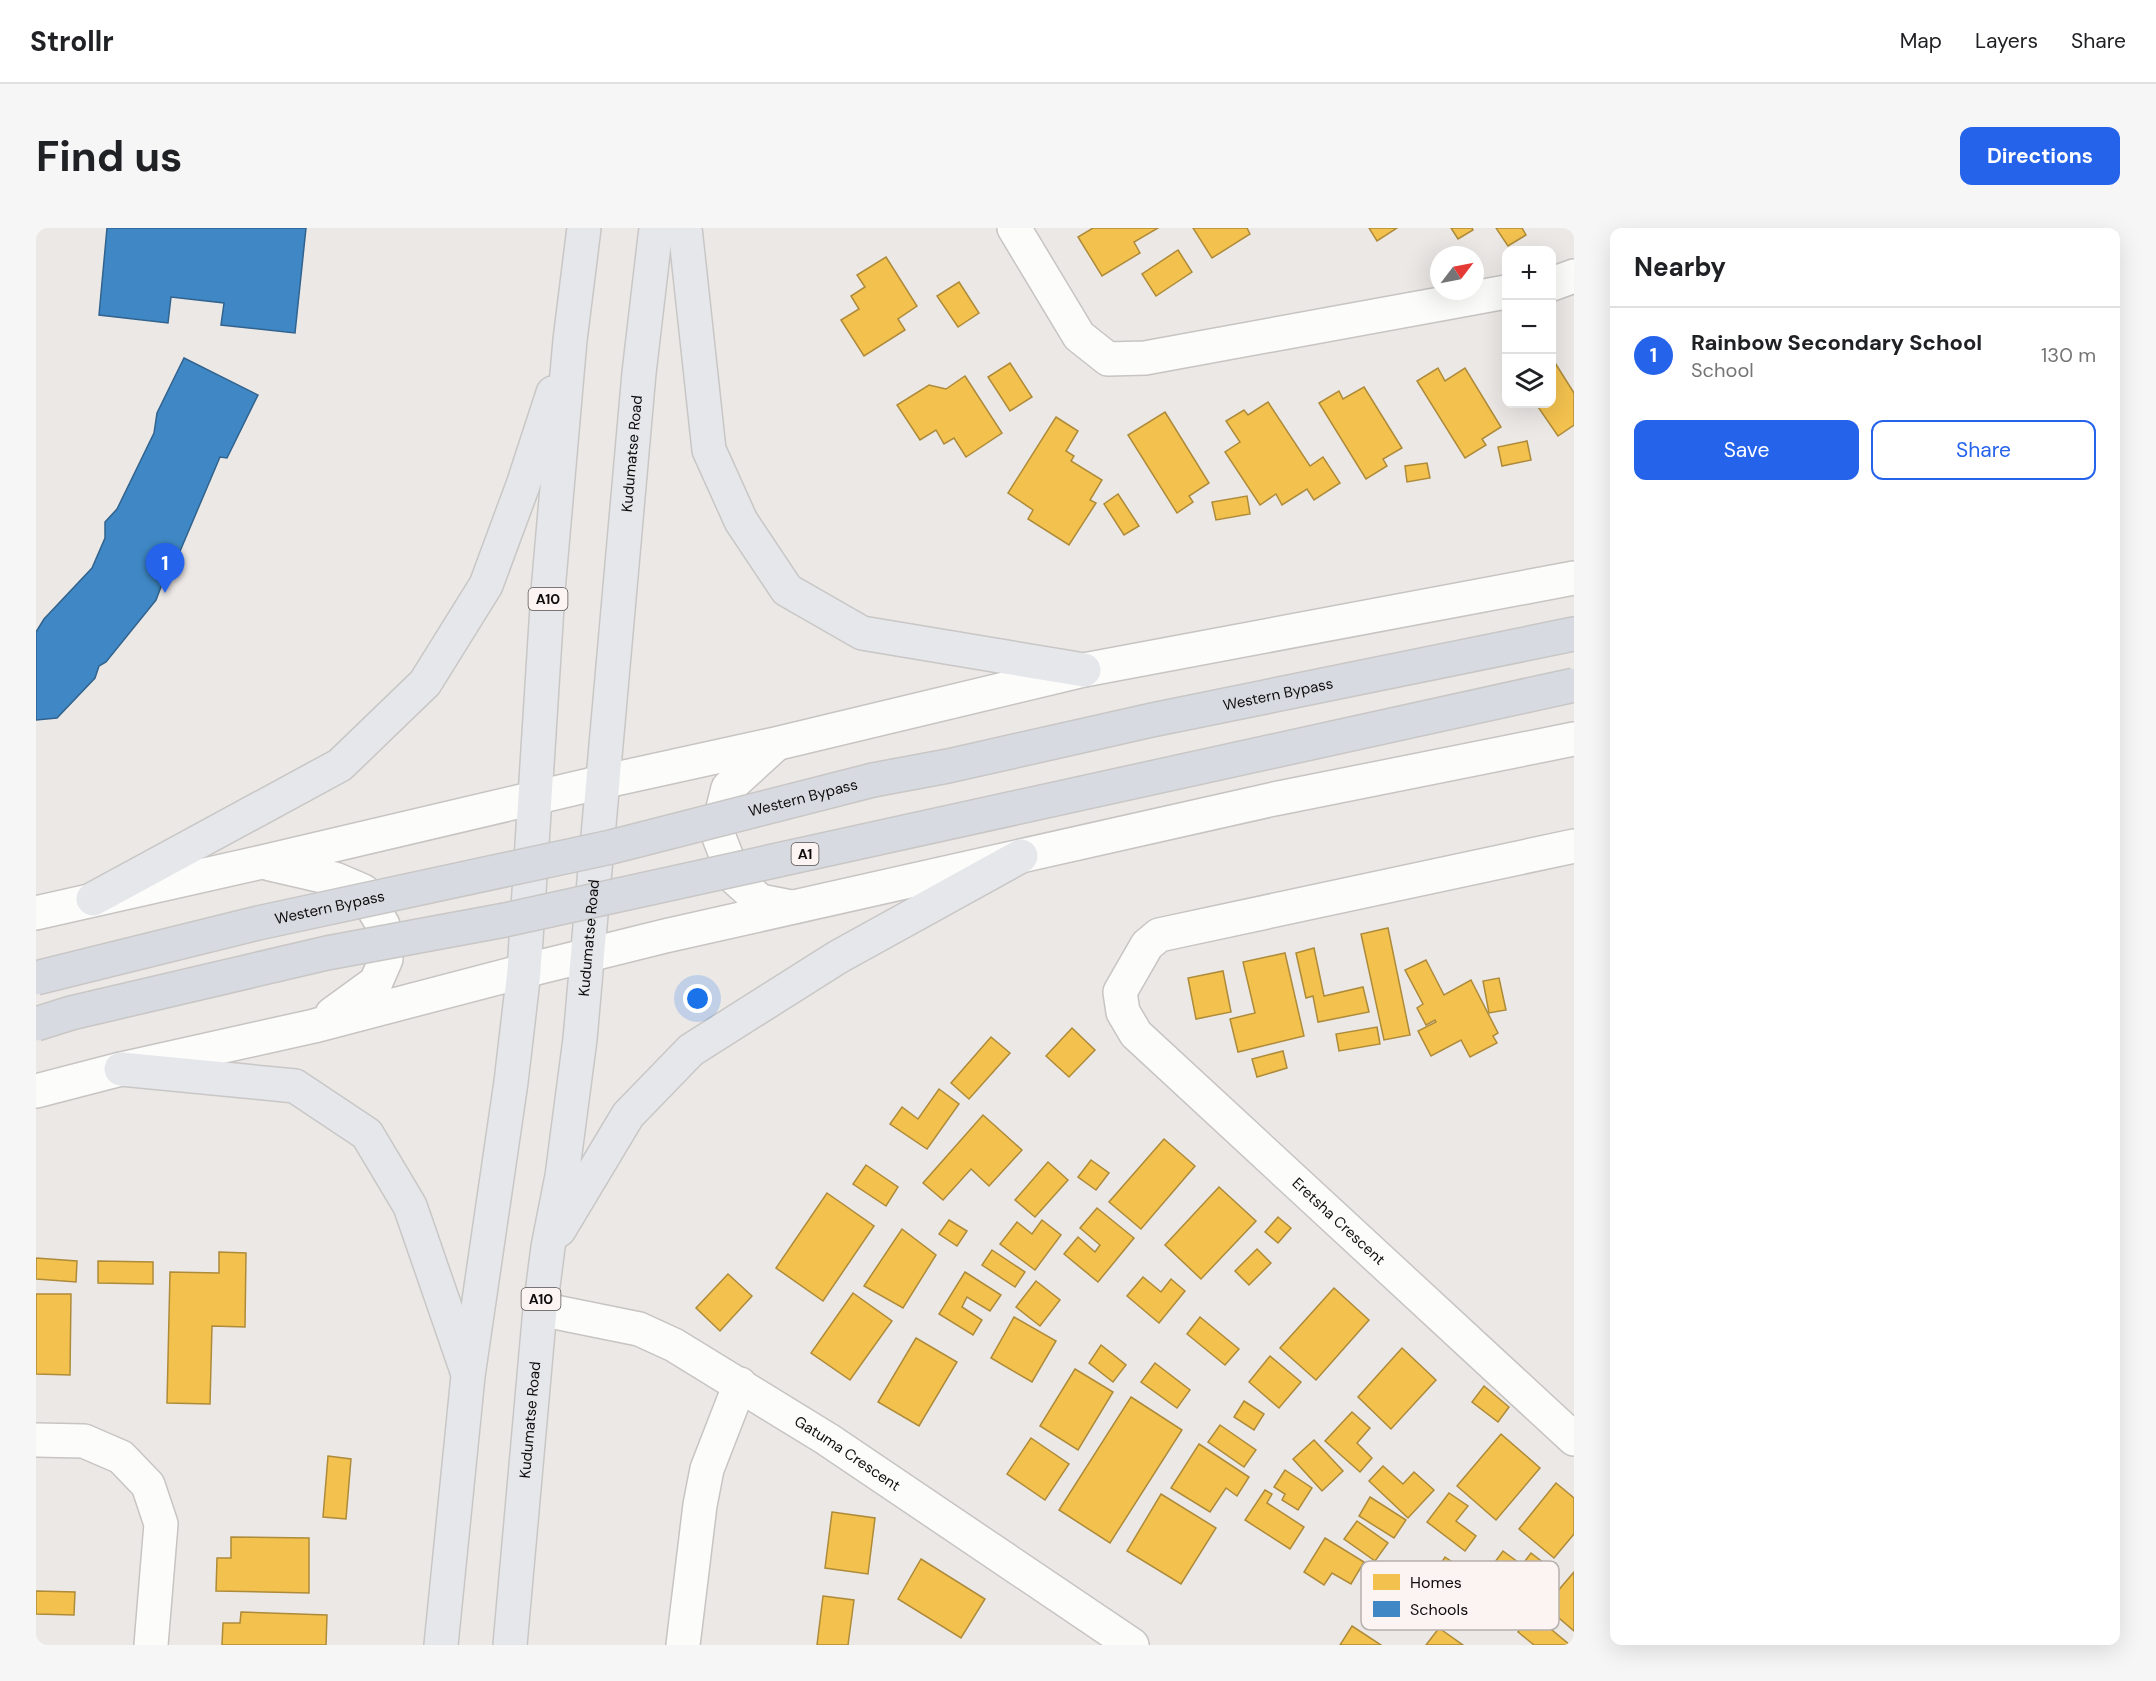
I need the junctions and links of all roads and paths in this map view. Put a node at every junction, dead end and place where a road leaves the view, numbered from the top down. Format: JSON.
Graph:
{"nodes":[{"id":1,"x":584,"y":228,"type":"edge"},
{"id":2,"x":656,"y":228,"type":"edge"},
{"id":3,"x":685,"y":228,"type":"edge"},
{"id":4,"x":1014,"y":228,"type":"edge"},
{"id":5,"x":1574,"y":276,"type":"edge"},
{"id":6,"x":1556,"y":282,"type":"edge"},
{"id":7,"x":1502,"y":293,"type":"edge"},
{"id":8,"x":570,"y":340,"type":"junction"},
{"id":9,"x":1574,"y":578,"type":"edge"},
{"id":10,"x":1574,"y":634,"type":"edge"},
{"id":11,"x":1084,"y":670,"type":"junction"},
{"id":12,"x":1574,"y":685,"type":"edge"},
{"id":13,"x":1574,"y":739,"type":"edge"},
{"id":14,"x":775,"y":744,"type":"junction"},
{"id":15,"x":602,"y":782,"type":"junction"},
{"id":16,"x":535,"y":797,"type":"junction"},
{"id":17,"x":1574,"y":846,"type":"edge"},
{"id":18,"x":1021,"y":856,"type":"junction"},
{"id":19,"x":262,"y":862,"type":"junction"},
{"id":20,"x":93,"y":899,"type":"junction"},
{"id":21,"x":793,"y":908,"type":"junction"},
{"id":22,"x":36,"y":913,"type":"edge"},
{"id":23,"x":588,"y":955,"type":"junction"},
{"id":24,"x":524,"y":971,"type":"junction"},
{"id":25,"x":36,"y":978,"type":"edge"},
{"id":26,"x":36,"y":1024,"type":"edge"},
{"id":27,"x":314,"y":1026,"type":"junction"},
{"id":28,"x":121,"y":1069,"type":"junction"},
{"id":29,"x":36,"y":1091,"type":"edge"},
{"id":30,"x":548,"y":1247,"type":"junction"},
{"id":31,"x":540,"y":1309,"type":"junction"},
{"id":32,"x":468,"y":1376,"type":"junction"},
{"id":33,"x":740,"y":1384,"type":"junction"},
{"id":34,"x":1574,"y":1439,"type":"edge"},
{"id":35,"x":36,"y":1440,"type":"edge"},
{"id":36,"x":151,"y":1645,"type":"edge"},
{"id":37,"x":441,"y":1645,"type":"edge"},
{"id":38,"x":510,"y":1645,"type":"edge"},
{"id":39,"x":683,"y":1645,"type":"edge"},
{"id":40,"x":1132,"y":1645,"type":"edge"}],
"edges":[{"from":1,"to":8,"type":"main road","number":"A10"},
{"from":2,"to":15,"type":"main road","name":"Kudumatse Road","number":"A10"},
{"from":3,"to":11,"type":"main road"},
{"from":4,"to":7,"type":"street"},
{"from":5,"to":6,"type":"street"},
{"from":8,"to":16,"type":"main road","number":"A10"},
{"from":8,"to":20,"type":"main road"},
{"from":9,"to":11,"type":"street"},
{"from":10,"to":25,"type":"highway","name":"Western Bypass","bridge":true},
{"from":11,"to":14,"type":"street"},
{"from":12,"to":26,"type":"highway","number":"A1","bridge":true},
{"from":13,"to":18,"type":"street"},
{"from":14,"to":15,"type":"street"},
{"from":14,"to":21,"type":"street"},
{"from":15,"to":16,"type":"street"},
{"from":15,"to":23,"type":"main road","name":"Kudumatse Road","number":"A10"},
{"from":16,"to":19,"type":"street"},
{"from":16,"to":24,"type":"main road","number":"A10"},
{"from":17,"to":34,"type":"street","name":"Eretsha Crescent"},
{"from":18,"to":21,"type":"street"},
{"from":18,"to":30,"type":"main road"},
{"from":19,"to":20,"type":"street"},
{"from":19,"to":27,"type":"street"},
{"from":20,"to":22,"type":"street"},
{"from":21,"to":23,"type":"street"},
{"from":23,"to":24,"type":"street"},
{"from":23,"to":30,"type":"main road","name":"Kudumatse Road","number":"A10"},
{"from":24,"to":27,"type":"street"},
{"from":24,"to":32,"type":"main road","number":"A10"},
{"from":27,"to":28,"type":"street"},
{"from":28,"to":29,"type":"street"},
{"from":28,"to":32,"type":"main road"},
{"from":30,"to":31,"type":"main road","name":"Kudumatse Road","number":"A10"},
{"from":31,"to":33,"type":"street","name":"Gatuma Crescent"},
{"from":31,"to":38,"type":"main road","name":"Kudumatse Road","number":"A10"},
{"from":32,"to":37,"type":"main road","number":"A10"},
{"from":33,"to":39,"type":"street"},
{"from":33,"to":40,"type":"street","name":"Gatuma Crescent"},
{"from":35,"to":36,"type":"street"}]}
